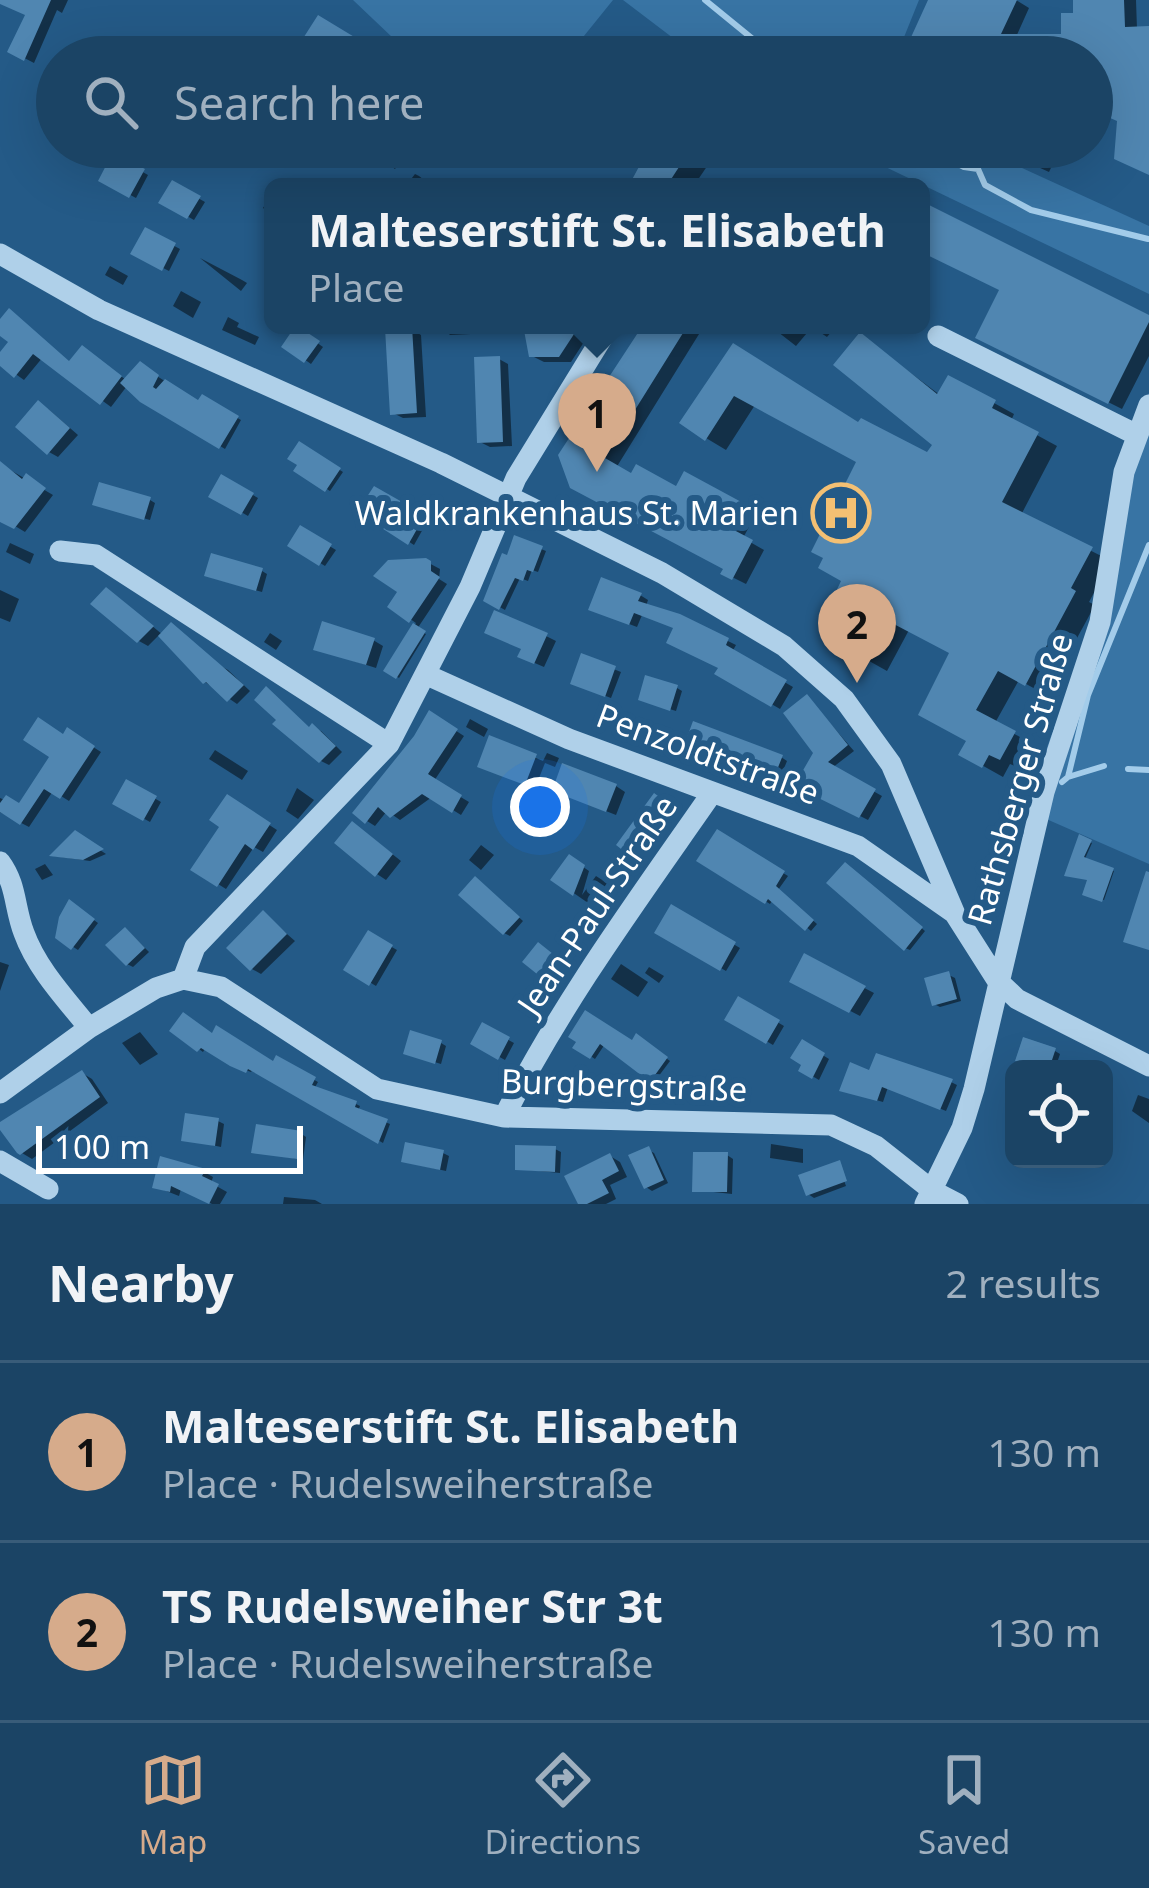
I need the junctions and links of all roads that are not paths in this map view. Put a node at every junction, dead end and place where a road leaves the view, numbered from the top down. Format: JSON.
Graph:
{"nodes":[{"id":1,"x":0,"y":254,"type":"edge"},
{"id":2,"x":604,"y":334,"type":"edge"},
{"id":3,"x":938,"y":336,"type":"dead end"},
{"id":4,"x":1149,"y":405,"type":"edge"},
{"id":5,"x":1136,"y":434,"type":"junction"},
{"id":6,"x":508,"y":496,"type":"junction"},
{"id":7,"x":60,"y":551,"type":"dead end"},
{"id":8,"x":427,"y":675,"type":"junction"},
{"id":9,"x":389,"y":744,"type":"junction"},
{"id":10,"x":712,"y":793,"type":"junction"},
{"id":11,"x":0,"y":862,"type":"edge"},
{"id":12,"x":956,"y":914,"type":"junction"},
{"id":13,"x":183,"y":979,"type":"junction"},
{"id":14,"x":997,"y":980,"type":"junction"},
{"id":15,"x":89,"y":1028,"type":"junction"},
{"id":16,"x":1149,"y":1066,"type":"edge"},
{"id":17,"x":0,"y":1094,"type":"edge"},
{"id":18,"x":504,"y":1117,"type":"junction"},
{"id":19,"x":0,"y":1161,"type":"edge"},
{"id":20,"x":48,"y":1189,"type":"dead end"},
{"id":21,"x":929,"y":1197,"type":"edge"},
{"id":22,"x":958,"y":1204,"type":"edge"}],
"edges":[{"from":1,"to":6,"type":"street"},
{"from":2,"to":6,"type":"street"},
{"from":3,"to":5,"type":"street"},
{"from":4,"to":5,"type":"street","name":"Rathsberger Straße"},
{"from":5,"to":14,"type":"street","name":"Rathsberger Straße"},
{"from":6,"to":8,"type":"street"},
{"from":6,"to":12,"type":"street"},
{"from":7,"to":9,"type":"street"},
{"from":8,"to":9,"type":"street"},
{"from":8,"to":10,"type":"street","name":"Penzoldtstraße"},
{"from":9,"to":13,"type":"street"},
{"from":10,"to":12,"type":"street","name":"Penzoldtstraße"},
{"from":10,"to":18,"type":"street","name":"Jean-Paul-Straße"},
{"from":11,"to":15,"type":"street"},
{"from":12,"to":14,"type":"street"},
{"from":13,"to":15,"type":"street"},
{"from":13,"to":18,"type":"street","name":"Burgbergstraße"},
{"from":14,"to":16,"type":"street"},
{"from":14,"to":21,"type":"street","name":"Rathsberger Straße"},
{"from":15,"to":17,"type":"street"},
{"from":18,"to":21,"type":"street","name":"Burgbergstraße"},
{"from":19,"to":20,"type":"street"},
{"from":21,"to":22,"type":"street","name":"Burgbergstraße"}]}
